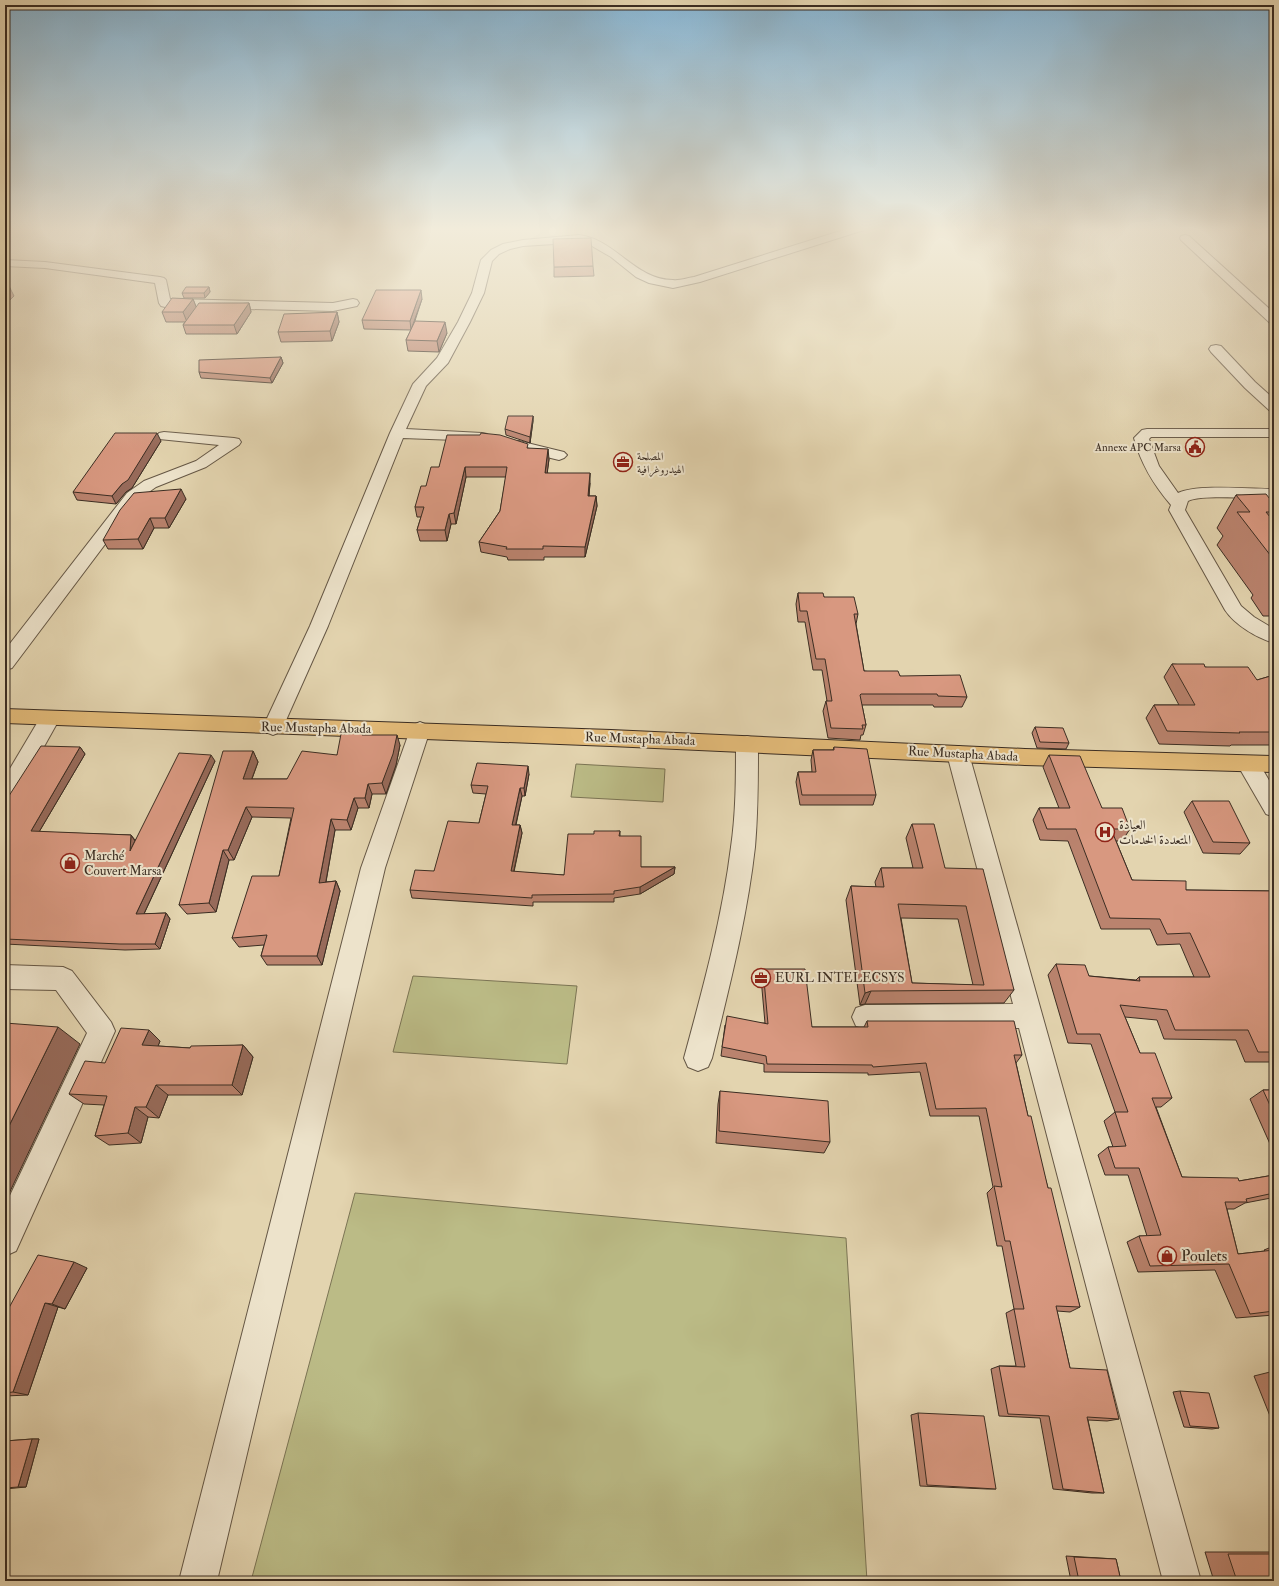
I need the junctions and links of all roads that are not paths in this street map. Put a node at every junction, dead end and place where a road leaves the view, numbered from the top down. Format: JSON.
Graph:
{"nodes":[{"id":1,"x":165,"y":301,"type":"edge"},
{"id":2,"x":474,"y":301,"type":"edge"},
{"id":3,"x":1253,"y":301,"type":"edge"},
{"id":4,"x":353,"y":303,"type":"dead end"},
{"id":5,"x":1274,"y":320,"type":"edge"},
{"id":6,"x":1216,"y":349,"type":"dead end"},
{"id":7,"x":1274,"y":407,"type":"edge"},
{"id":8,"x":397,"y":433,"type":"junction"},
{"id":9,"x":1274,"y":433,"type":"edge"},
{"id":10,"x":164,"y":436,"type":"dead end"},
{"id":11,"x":559,"y":455,"type":"dead end"},
{"id":12,"x":1274,"y":494,"type":"edge"},
{"id":13,"x":1178,"y":503,"type":"junction"},
{"id":14,"x":1274,"y":636,"type":"edge"},
{"id":15,"x":5,"y":663,"type":"edge"},
{"id":16,"x":5,"y":716,"type":"edge"},
{"id":17,"x":50,"y":718,"type":"junction"},
{"id":18,"x":273,"y":727,"type":"junction"},
{"id":19,"x":420,"y":730,"type":"junction"},
{"id":20,"x":747,"y":744,"type":"junction"},
{"id":21,"x":958,"y":754,"type":"junction"},
{"id":22,"x":1248,"y":764,"type":"junction"},
{"id":23,"x":1274,"y":764,"type":"edge"},
{"id":24,"x":5,"y":796,"type":"edge"},
{"id":25,"x":1274,"y":808,"type":"edge"},
{"id":26,"x":5,"y":977,"type":"edge"},
{"id":27,"x":1028,"y":1016,"type":"junction"},
{"id":28,"x":864,"y":1017,"type":"dead end"},
{"id":29,"x":698,"y":1058,"type":"dead end"},
{"id":30,"x":5,"y":1240,"type":"edge"},
{"id":31,"x":198,"y":1581,"type":"edge"},
{"id":32,"x":1182,"y":1581,"type":"edge"}],
"edges":[{"from":1,"to":4,"type":"street"},
{"from":2,"to":8,"type":"street"},
{"from":3,"to":5,"type":"street"},
{"from":6,"to":7,"type":"street"},
{"from":8,"to":11,"type":"street"},
{"from":8,"to":18,"type":"street"},
{"from":9,"to":13,"type":"street"},
{"from":10,"to":15,"type":"street"},
{"from":12,"to":13,"type":"street"},
{"from":13,"to":14,"type":"street"},
{"from":16,"to":17,"type":"main road","name":"Rue Mustapha Abada"},
{"from":17,"to":18,"type":"main road","name":"Rue Mustapha Abada"},
{"from":17,"to":24,"type":"street"},
{"from":18,"to":19,"type":"main road","name":"Rue Mustapha Abada"},
{"from":19,"to":20,"type":"main road","name":"Rue Mustapha Abada"},
{"from":19,"to":31,"type":"street"},
{"from":20,"to":21,"type":"main road","name":"Rue Mustapha Abada"},
{"from":20,"to":29,"type":"street"},
{"from":21,"to":22,"type":"main road","name":"Rue Mustapha Abada"},
{"from":21,"to":27,"type":"street"},
{"from":22,"to":23,"type":"main road","name":"Rue Mustapha Abada"},
{"from":22,"to":25,"type":"street"},
{"from":26,"to":30,"type":"street"},
{"from":27,"to":28,"type":"street"},
{"from":27,"to":32,"type":"street"}]}
